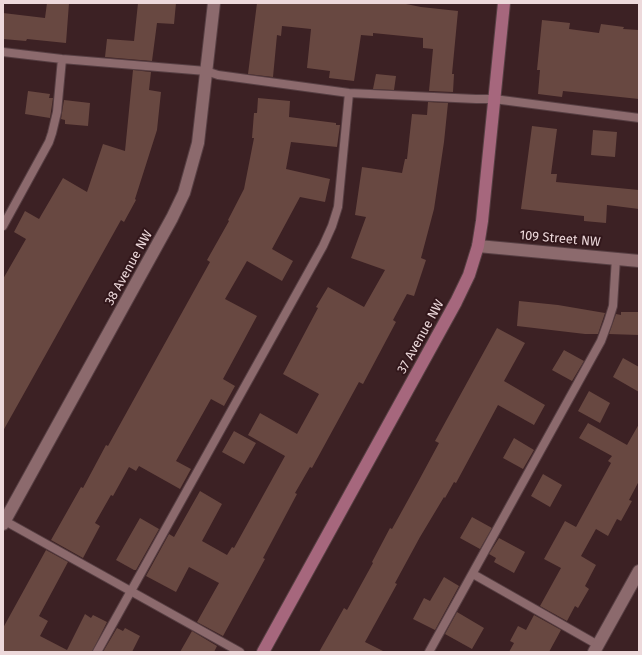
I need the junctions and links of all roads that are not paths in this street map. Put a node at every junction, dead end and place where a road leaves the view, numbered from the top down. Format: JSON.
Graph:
{"nodes":[{"id":1,"x":214,"y":3,"type":"edge"},
{"id":2,"x":504,"y":3,"type":"edge"},
{"id":3,"x":3,"y":52,"type":"edge"},
{"id":4,"x":62,"y":59,"type":"junction"},
{"id":5,"x":206,"y":71,"type":"junction"},
{"id":6,"x":349,"y":93,"type":"junction"},
{"id":7,"x":494,"y":99,"type":"junction"},
{"id":8,"x":639,"y":118,"type":"edge"},
{"id":9,"x":3,"y":226,"type":"edge"},
{"id":10,"x":478,"y":246,"type":"junction"},
{"id":11,"x":616,"y":258,"type":"junction"},
{"id":12,"x":639,"y":261,"type":"edge"},
{"id":13,"x":4,"y":522,"type":"edge"},
{"id":14,"x":639,"y":571,"type":"edge"},
{"id":15,"x":473,"y":574,"type":"junction"},
{"id":16,"x":131,"y":592,"type":"junction"},
{"id":17,"x":596,"y":649,"type":"edge"},
{"id":18,"x":97,"y":652,"type":"edge"},
{"id":19,"x":240,"y":652,"type":"edge"},
{"id":20,"x":263,"y":652,"type":"edge"},
{"id":21,"x":429,"y":652,"type":"edge"}],
"edges":[{"from":1,"to":5,"type":"street","name":"38 Avenue NW"},
{"from":2,"to":7,"type":"street","name":"37 Avenue NW"},
{"from":3,"to":4,"type":"lane"},
{"from":4,"to":5,"type":"lane"},
{"from":4,"to":9,"type":"lane"},
{"from":5,"to":6,"type":"lane"},
{"from":5,"to":13,"type":"street","name":"38 Avenue NW"},
{"from":6,"to":7,"type":"lane"},
{"from":6,"to":16,"type":"lane"},
{"from":7,"to":8,"type":"lane"},
{"from":7,"to":10,"type":"street","name":"37 Avenue NW"},
{"from":10,"to":11,"type":"street","name":"109 Street NW"},
{"from":10,"to":20,"type":"street","name":"37 Avenue NW"},
{"from":11,"to":12,"type":"street","name":"109 Street NW"},
{"from":11,"to":15,"type":"lane"},
{"from":13,"to":16,"type":"lane"},
{"from":14,"to":17,"type":"street"},
{"from":15,"to":17,"type":"lane"},
{"from":15,"to":21,"type":"lane"},
{"from":16,"to":18,"type":"lane"},
{"from":16,"to":19,"type":"lane"}]}
